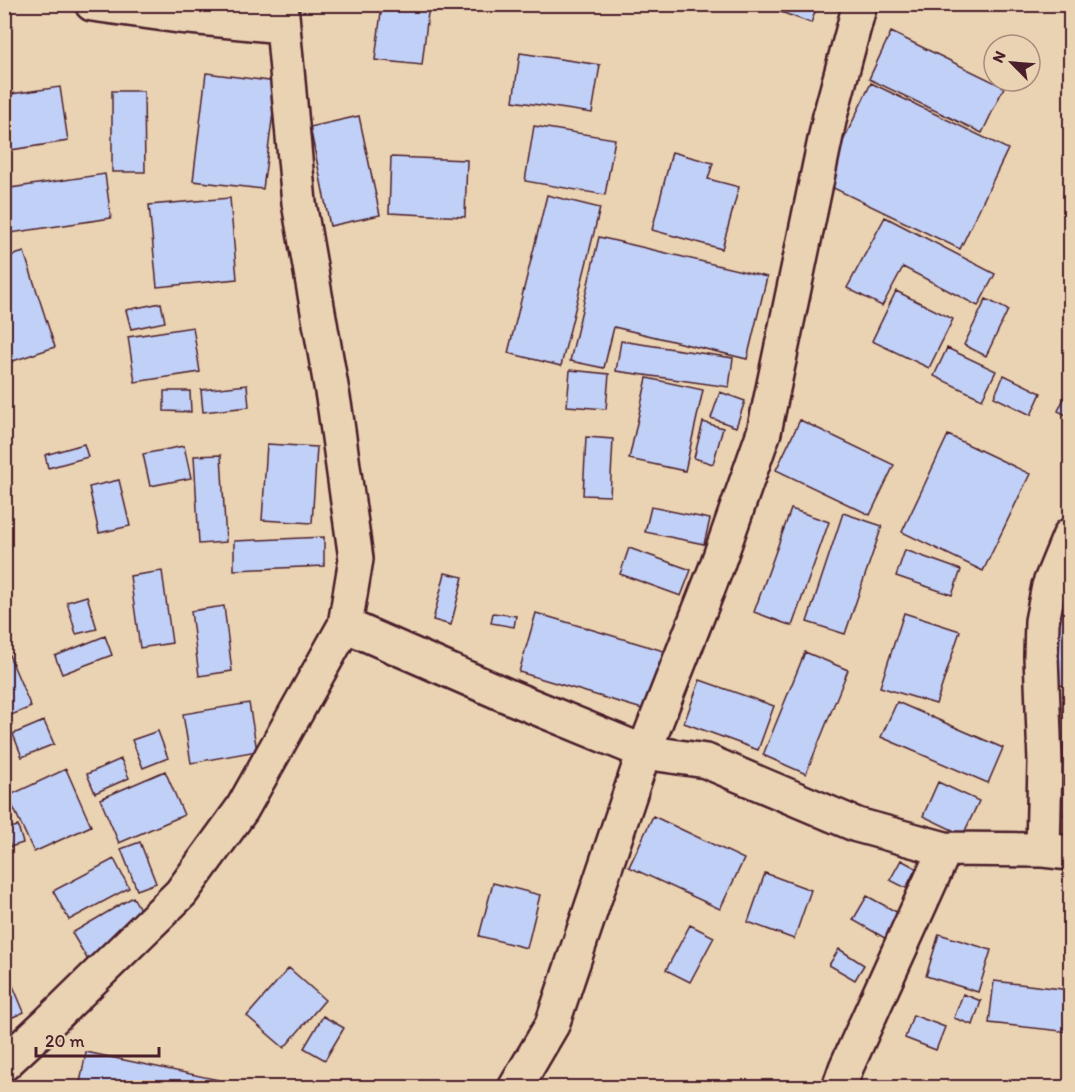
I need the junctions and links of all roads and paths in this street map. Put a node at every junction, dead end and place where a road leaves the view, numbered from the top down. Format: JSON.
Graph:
{"nodes":[{"id":1,"x":92,"y":4,"type":"edge"},
{"id":2,"x":861,"y":4,"type":"edge"},
{"id":3,"x":281,"y":15,"type":"edge"},
{"id":4,"x":1071,"y":535,"type":"edge"},
{"id":5,"x":345,"y":625,"type":"junction"},
{"id":6,"x":644,"y":752,"type":"junction"},
{"id":7,"x":945,"y":849,"type":"junction"},
{"id":8,"x":1057,"y":852,"type":"edge"},
{"id":9,"x":4,"y":1064,"type":"edge"},
{"id":10,"x":515,"y":1088,"type":"edge"},
{"id":11,"x":839,"y":1088,"type":"edge"}],
"edges":[{"from":1,"to":3,"type":"street"},
{"from":2,"to":6,"type":"street"},
{"from":3,"to":5,"type":"street"},
{"from":4,"to":8,"type":"street"},
{"from":5,"to":6,"type":"street"},
{"from":5,"to":9,"type":"street"},
{"from":6,"to":7,"type":"street"},
{"from":6,"to":10,"type":"street"},
{"from":7,"to":8,"type":"street"},
{"from":7,"to":11,"type":"street"}]}
